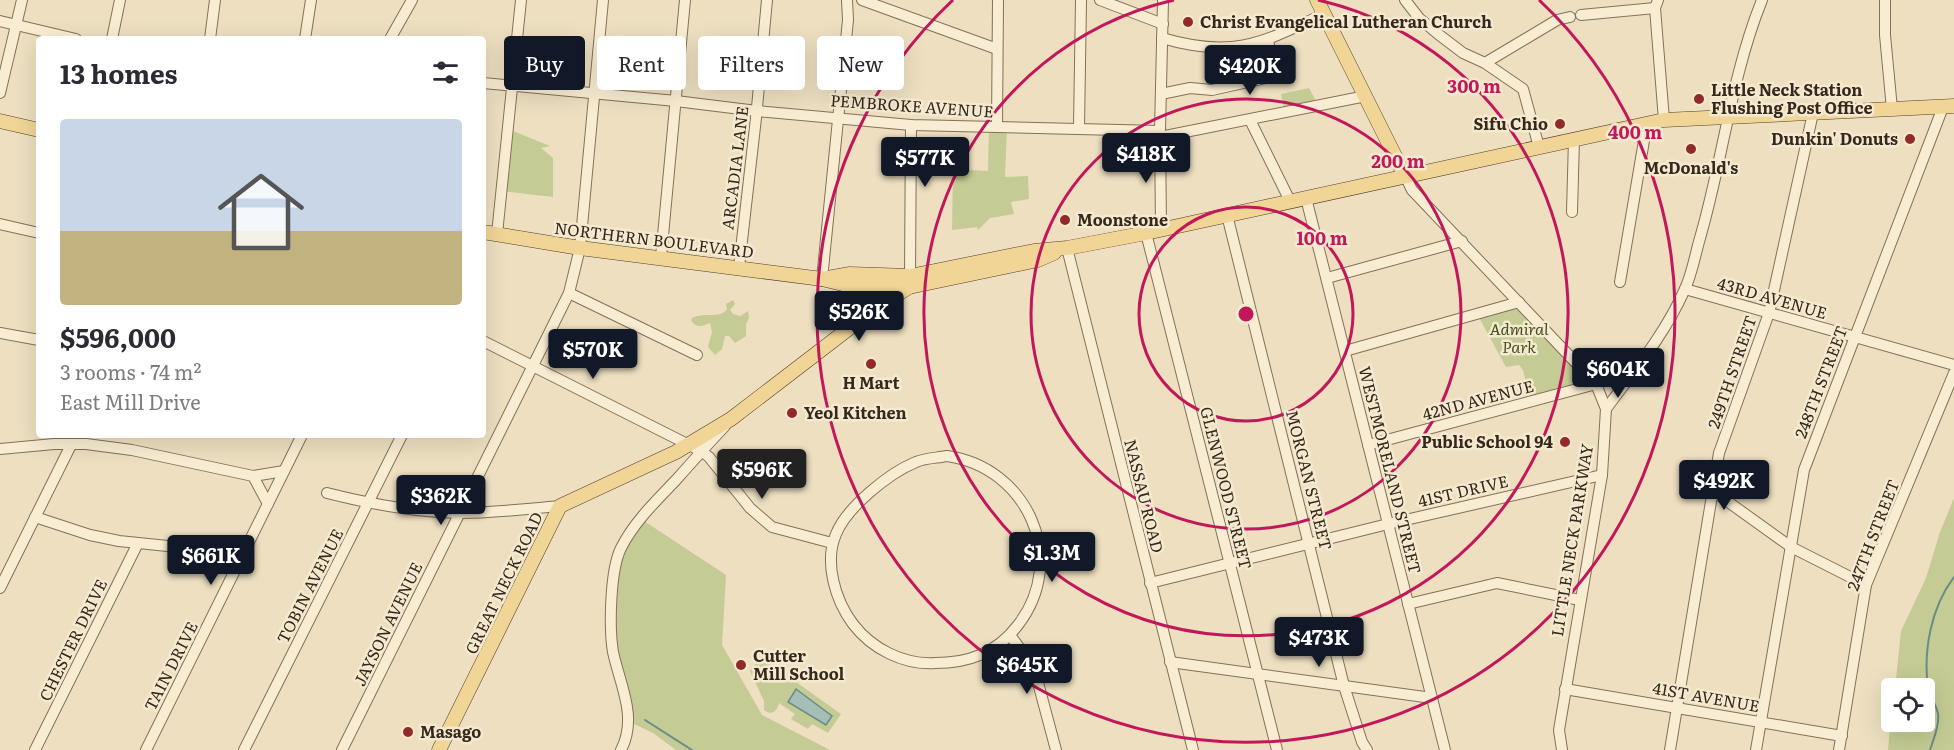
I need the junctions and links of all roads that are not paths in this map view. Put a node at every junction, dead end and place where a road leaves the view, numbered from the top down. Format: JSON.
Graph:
{"nodes":[{"id":1,"x":22,"y":0,"type":"edge"},
{"id":2,"x":120,"y":0,"type":"edge"},
{"id":3,"x":215,"y":0,"type":"edge"},
{"id":4,"x":311,"y":0,"type":"edge"},
{"id":5,"x":412,"y":0,"type":"edge"},
{"id":6,"x":521,"y":0,"type":"edge"},
{"id":7,"x":603,"y":0,"type":"edge"},
{"id":8,"x":685,"y":0,"type":"edge"},
{"id":9,"x":767,"y":0,"type":"edge"},
{"id":10,"x":847,"y":0,"type":"edge"},
{"id":11,"x":862,"y":0,"type":"edge"},
{"id":12,"x":998,"y":0,"type":"edge"},
{"id":13,"x":1081,"y":0,"type":"edge"},
{"id":14,"x":1100,"y":0,"type":"edge"},
{"id":15,"x":1163,"y":0,"type":"edge"},
{"id":16,"x":1317,"y":0,"type":"edge"},
{"id":17,"x":1405,"y":0,"type":"edge"},
{"id":18,"x":1762,"y":0,"type":"edge"},
{"id":19,"x":1886,"y":0,"type":"edge"},
{"id":20,"x":1657,"y":4,"type":"edge"},
{"id":21,"x":1324,"y":14,"type":"junction"},
{"id":22,"x":0,"y":21,"type":"edge"},
{"id":23,"x":1163,"y":24,"type":"junction"},
{"id":24,"x":16,"y":25,"type":"junction"},
{"id":25,"x":63,"y":36,"type":"edge"},
{"id":26,"x":113,"y":36,"type":"edge"},
{"id":27,"x":210,"y":36,"type":"edge"},
{"id":28,"x":305,"y":36,"type":"edge"},
{"id":29,"x":392,"y":36,"type":"edge"},
{"id":30,"x":518,"y":36,"type":"edge"},
{"id":31,"x":1162,"y":38,"type":"junction"},
{"id":32,"x":1268,"y":40,"type":"junction"},
{"id":33,"x":997,"y":49,"type":"junction"},
{"id":34,"x":1485,"y":63,"type":"junction"},
{"id":35,"x":486,"y":83,"type":"edge"},
{"id":36,"x":504,"y":85,"type":"edge"},
{"id":37,"x":512,"y":90,"type":"edge"},
{"id":38,"x":554,"y":90,"type":"edge"},
{"id":39,"x":0,"y":93,"type":"edge"},
{"id":40,"x":594,"y":94,"type":"junction"},
{"id":41,"x":1161,"y":94,"type":"junction"},
{"id":42,"x":1366,"y":96,"type":"junction"},
{"id":43,"x":676,"y":101,"type":"junction"},
{"id":44,"x":1948,"y":107,"type":"edge"},
{"id":45,"x":1892,"y":109,"type":"junction"},
{"id":46,"x":757,"y":111,"type":"junction"},
{"id":47,"x":1813,"y":113,"type":"junction"},
{"id":48,"x":1728,"y":116,"type":"junction"},
{"id":49,"x":838,"y":117,"type":"junction"},
{"id":50,"x":1250,"y":120,"type":"junction"},
{"id":51,"x":1664,"y":120,"type":"junction"},
{"id":52,"x":0,"y":121,"type":"edge"},
{"id":53,"x":1647,"y":123,"type":"junction"},
{"id":54,"x":911,"y":125,"type":"junction"},
{"id":55,"x":997,"y":127,"type":"junction"},
{"id":56,"x":1079,"y":128,"type":"junction"},
{"id":57,"x":36,"y":129,"type":"edge"},
{"id":58,"x":1160,"y":134,"type":"junction"},
{"id":59,"x":1574,"y":139,"type":"junction"},
{"id":60,"x":1539,"y":147,"type":"junction"},
{"id":61,"x":1405,"y":176,"type":"junction"},
{"id":62,"x":1306,"y":198,"type":"junction"},
{"id":63,"x":1290,"y":201,"type":"junction"},
{"id":64,"x":1572,"y":212,"type":"dead end"},
{"id":65,"x":1227,"y":215,"type":"junction"},
{"id":66,"x":0,"y":224,"type":"edge"},
{"id":67,"x":1161,"y":229,"type":"junction"},
{"id":68,"x":36,"y":232,"type":"edge"},
{"id":69,"x":490,"y":233,"type":"edge"},
{"id":70,"x":1146,"y":233,"type":"junction"},
{"id":71,"x":1462,"y":241,"type":"junction"},
{"id":72,"x":580,"y":248,"type":"junction"},
{"id":73,"x":1067,"y":248,"type":"junction"},
{"id":74,"x":661,"y":257,"type":"junction"},
{"id":75,"x":739,"y":267,"type":"junction"},
{"id":76,"x":1327,"y":278,"type":"junction"},
{"id":77,"x":822,"y":279,"type":"junction"},
{"id":78,"x":910,"y":281,"type":"junction"},
{"id":79,"x":1620,"y":282,"type":"dead end"},
{"id":80,"x":851,"y":286,"type":"junction"},
{"id":81,"x":1685,"y":289,"type":"junction"},
{"id":82,"x":569,"y":293,"type":"junction"},
{"id":83,"x":1519,"y":302,"type":"junction"},
{"id":84,"x":873,"y":310,"type":"junction"},
{"id":85,"x":1769,"y":313,"type":"junction"},
{"id":86,"x":0,"y":333,"type":"edge"},
{"id":87,"x":1853,"y":338,"type":"junction"},
{"id":88,"x":36,"y":339,"type":"edge"},
{"id":89,"x":486,"y":342,"type":"edge"},
{"id":90,"x":1345,"y":351,"type":"junction"},
{"id":91,"x":697,"y":355,"type":"dead end"},
{"id":92,"x":1954,"y":365,"type":"edge"},
{"id":93,"x":533,"y":366,"type":"junction"},
{"id":94,"x":1954,"y":373,"type":"edge"},
{"id":95,"x":1596,"y":384,"type":"junction"},
{"id":96,"x":1606,"y":409,"type":"junction"},
{"id":97,"x":300,"y":438,"type":"edge"},
{"id":98,"x":400,"y":438,"type":"edge"},
{"id":99,"x":71,"y":445,"type":"junction"},
{"id":100,"x":1368,"y":445,"type":"junction"},
{"id":101,"x":696,"y":448,"type":"junction"},
{"id":102,"x":0,"y":449,"type":"edge"},
{"id":103,"x":284,"y":471,"type":"junction"},
{"id":104,"x":1602,"y":475,"type":"junction"},
{"id":105,"x":253,"y":476,"type":"junction"},
{"id":106,"x":1713,"y":491,"type":"junction"},
{"id":107,"x":327,"y":493,"type":"dead end"},
{"id":108,"x":368,"y":503,"type":"junction"},
{"id":109,"x":268,"y":504,"type":"junction"},
{"id":110,"x":560,"y":507,"type":"junction"},
{"id":111,"x":460,"y":513,"type":"junction"},
{"id":112,"x":35,"y":517,"type":"junction"},
{"id":113,"x":1388,"y":524,"type":"junction"},
{"id":114,"x":138,"y":543,"type":"junction"},
{"id":115,"x":832,"y":543,"type":"junction"},
{"id":116,"x":1309,"y":544,"type":"junction"},
{"id":117,"x":1791,"y":547,"type":"junction"},
{"id":118,"x":241,"y":560,"type":"junction"},
{"id":119,"x":1229,"y":564,"type":"junction"},
{"id":120,"x":1150,"y":583,"type":"junction"},
{"id":121,"x":1866,"y":585,"type":"junction"},
{"id":122,"x":0,"y":588,"type":"edge"},
{"id":123,"x":1580,"y":600,"type":"junction"},
{"id":124,"x":1408,"y":604,"type":"junction"},
{"id":125,"x":1010,"y":635,"type":"junction"},
{"id":126,"x":1170,"y":662,"type":"junction"},
{"id":127,"x":1257,"y":674,"type":"junction"},
{"id":128,"x":1344,"y":686,"type":"junction"},
{"id":129,"x":1565,"y":689,"type":"junction"},
{"id":130,"x":1432,"y":698,"type":"junction"},
{"id":131,"x":1677,"y":708,"type":"junction"},
{"id":132,"x":1761,"y":722,"type":"junction"},
{"id":133,"x":1842,"y":736,"type":"junction"},
{"id":134,"x":34,"y":750,"type":"edge"},
{"id":135,"x":146,"y":750,"type":"edge"},
{"id":136,"x":244,"y":750,"type":"edge"},
{"id":137,"x":342,"y":750,"type":"edge"},
{"id":138,"x":439,"y":750,"type":"edge"},
{"id":139,"x":621,"y":750,"type":"edge"},
{"id":140,"x":1056,"y":750,"type":"edge"},
{"id":141,"x":1193,"y":750,"type":"edge"},
{"id":142,"x":1277,"y":750,"type":"edge"},
{"id":143,"x":1366,"y":750,"type":"edge"},
{"id":144,"x":1445,"y":750,"type":"edge"},
{"id":145,"x":1562,"y":750,"type":"edge"},
{"id":146,"x":1670,"y":750,"type":"edge"},
{"id":147,"x":1756,"y":750,"type":"edge"},
{"id":148,"x":1839,"y":750,"type":"edge"}],
"edges":[{"from":1,"to":24,"type":"street"},
{"from":2,"to":26,"type":"street"},
{"from":3,"to":27,"type":"street"},
{"from":4,"to":28,"type":"street"},
{"from":5,"to":29,"type":"street"},
{"from":6,"to":30,"type":"street"},
{"from":7,"to":40,"type":"street","name":"JAYSON AVENUE"},
{"from":8,"to":43,"type":"street"},
{"from":9,"to":46,"type":"street","name":"ARCADIA LANE"},
{"from":10,"to":49,"type":"street"},
{"from":11,"to":33,"type":"street"},
{"from":12,"to":33,"type":"street"},
{"from":13,"to":56,"type":"street"},
{"from":14,"to":23,"type":"street"},
{"from":15,"to":23,"type":"street"},
{"from":16,"to":21,"type":"main road","name":"LITTLE NECK PARKWAY"},
{"from":17,"to":34,"type":"street"},
{"from":18,"to":48,"type":"street"},
{"from":19,"to":45,"type":"street"},
{"from":20,"to":34,"type":"street"},
{"from":20,"to":51,"type":"street"},
{"from":21,"to":32,"type":"street"},
{"from":21,"to":42,"type":"main road","name":"LITTLE NECK PARKWAY"},
{"from":22,"to":24,"type":"street"},
{"from":23,"to":31,"type":"street"},
{"from":24,"to":25,"type":"street"},
{"from":24,"to":39,"type":"street"},
{"from":31,"to":32,"type":"street"},
{"from":31,"to":41,"type":"street"},
{"from":32,"to":41,"type":"street"},
{"from":33,"to":55,"type":"street"},
{"from":34,"to":60,"type":"street"},
{"from":35,"to":36,"type":"street","name":"PEMBROKE AVENUE"},
{"from":37,"to":69,"type":"street"},
{"from":38,"to":40,"type":"street","name":"PEMBROKE AVENUE"},
{"from":40,"to":43,"type":"street","name":"PEMBROKE AVENUE"},
{"from":40,"to":72,"type":"street","name":"JAYSON AVENUE"},
{"from":41,"to":58,"type":"street"},
{"from":42,"to":50,"type":"street","name":"PEMBROKE AVENUE"},
{"from":42,"to":61,"type":"main road","name":"LITTLE NECK PARKWAY"},
{"from":43,"to":46,"type":"street","name":"PEMBROKE AVENUE"},
{"from":43,"to":74,"type":"street"},
{"from":44,"to":45,"type":"main road","name":"NORTHERN BOULEVARD"},
{"from":44,"to":87,"type":"street","name":"248TH STREET"},
{"from":45,"to":47,"type":"main road","name":"NORTHERN BOULEVARD"},
{"from":46,"to":49,"type":"street","name":"PEMBROKE AVENUE"},
{"from":46,"to":75,"type":"street","name":"ARCADIA LANE"},
{"from":47,"to":48,"type":"main road","name":"NORTHERN BOULEVARD"},
{"from":47,"to":85,"type":"street","name":"249TH STREET"},
{"from":48,"to":51,"type":"main road","name":"NORTHERN BOULEVARD"},
{"from":48,"to":81,"type":"street"},
{"from":49,"to":54,"type":"street","name":"PEMBROKE AVENUE"},
{"from":49,"to":77,"type":"street"},
{"from":50,"to":58,"type":"street","name":"PEMBROKE AVENUE"},
{"from":50,"to":63,"type":"street"},
{"from":51,"to":53,"type":"main road","name":"NORTHERN BOULEVARD"},
{"from":52,"to":57,"type":"main road"},
{"from":53,"to":59,"type":"main road","name":"NORTHERN BOULEVARD"},
{"from":53,"to":79,"type":"street"},
{"from":54,"to":55,"type":"street","name":"PEMBROKE AVENUE"},
{"from":54,"to":78,"type":"street"},
{"from":55,"to":56,"type":"street","name":"PEMBROKE AVENUE"},
{"from":56,"to":58,"type":"street","name":"PEMBROKE AVENUE"},
{"from":58,"to":67,"type":"street"},
{"from":59,"to":60,"type":"main road","name":"NORTHERN BOULEVARD"},
{"from":59,"to":64,"type":"street"},
{"from":60,"to":61,"type":"main road","name":"NORTHERN BOULEVARD"},
{"from":61,"to":62,"type":"main road","name":"NORTHERN BOULEVARD"},
{"from":61,"to":71,"type":"street","name":"LITTLE NECK PARKWAY"},
{"from":62,"to":63,"type":"main road","name":"NORTHERN BOULEVARD"},
{"from":62,"to":76,"type":"street","name":"WESTMORELAND STREET"},
{"from":63,"to":65,"type":"main road","name":"NORTHERN BOULEVARD"},
{"from":65,"to":67,"type":"main road","name":"NORTHERN BOULEVARD"},
{"from":65,"to":116,"type":"street","name":"MORGAN STREET"},
{"from":66,"to":68,"type":"street"},
{"from":67,"to":70,"type":"main road","name":"NORTHERN BOULEVARD"},
{"from":69,"to":72,"type":"main road","name":"NORTHERN BOULEVARD"},
{"from":70,"to":73,"type":"main road","name":"NORTHERN BOULEVARD"},
{"from":70,"to":119,"type":"street","name":"GLENWOOD STREET"},
{"from":71,"to":76,"type":"street"},
{"from":71,"to":83,"type":"street","name":"LITTLE NECK PARKWAY"},
{"from":72,"to":74,"type":"main road","name":"NORTHERN BOULEVARD"},
{"from":72,"to":82,"type":"street","name":"JAYSON AVENUE"},
{"from":73,"to":78,"type":"main road","name":"NORTHERN BOULEVARD"},
{"from":73,"to":120,"type":"street","name":"NASSAU ROAD"},
{"from":74,"to":75,"type":"main road","name":"NORTHERN BOULEVARD"},
{"from":75,"to":77,"type":"main road","name":"NORTHERN BOULEVARD"},
{"from":76,"to":90,"type":"street","name":"WESTMORELAND STREET"},
{"from":77,"to":78,"type":"main road","name":"NORTHERN BOULEVARD"},
{"from":77,"to":80,"type":"main road","name":"NORTHERN BOULEVARD"},
{"from":78,"to":80,"type":"main road","name":"NORTHERN BOULEVARD"},
{"from":78,"to":84,"type":"main road","name":"GREAT NECK ROAD"},
{"from":80,"to":84,"type":"main road"},
{"from":81,"to":85,"type":"street","name":"43RD AVENUE"},
{"from":81,"to":96,"type":"street"},
{"from":82,"to":91,"type":"street"},
{"from":82,"to":93,"type":"street","name":"JAYSON AVENUE"},
{"from":83,"to":90,"type":"street"},
{"from":83,"to":95,"type":"street","name":"LITTLE NECK PARKWAY"},
{"from":84,"to":101,"type":"main road","name":"GREAT NECK ROAD"},
{"from":85,"to":87,"type":"street","name":"43RD AVENUE"},
{"from":85,"to":106,"type":"street","name":"249TH STREET"},
{"from":86,"to":88,"type":"street"},
{"from":87,"to":92,"type":"street","name":"43RD AVENUE"},
{"from":87,"to":117,"type":"street","name":"248TH STREET"},
{"from":89,"to":93,"type":"street"},
{"from":90,"to":100,"type":"street","name":"WESTMORELAND STREET"},
{"from":93,"to":101,"type":"street"},
{"from":93,"to":111,"type":"street","name":"JAYSON AVENUE"},
{"from":94,"to":121,"type":"street","name":"247TH STREET"},
{"from":95,"to":96,"type":"street","name":"LITTLE NECK PARKWAY"},
{"from":95,"to":100,"type":"street","name":"42ND AVENUE"},
{"from":96,"to":104,"type":"street","name":"LITTLE NECK PARKWAY"},
{"from":97,"to":103,"type":"street","name":"TAIN DRIVE"},
{"from":98,"to":108,"type":"street","name":"TOBIN AVENUE"},
{"from":99,"to":102,"type":"street"},
{"from":99,"to":105,"type":"street"},
{"from":99,"to":112,"type":"street"},
{"from":100,"to":113,"type":"street","name":"WESTMORELAND STREET"},
{"from":101,"to":110,"type":"main road","name":"GREAT NECK ROAD"},
{"from":101,"to":115,"type":"street"},
{"from":101,"to":139,"type":"street"},
{"from":103,"to":105,"type":"street"},
{"from":103,"to":109,"type":"street","name":"TAIN DRIVE"},
{"from":104,"to":113,"type":"street","name":"41ST DRIVE"},
{"from":104,"to":123,"type":"street","name":"LITTLE NECK PARKWAY"},
{"from":105,"to":109,"type":"street"},
{"from":106,"to":117,"type":"street"},
{"from":106,"to":131,"type":"street","name":"249TH STREET"},
{"from":107,"to":108,"type":"street"},
{"from":108,"to":111,"type":"street"},
{"from":108,"to":136,"type":"street","name":"TOBIN AVENUE"},
{"from":109,"to":118,"type":"street","name":"TAIN DRIVE"},
{"from":110,"to":111,"type":"street"},
{"from":110,"to":138,"type":"main road","name":"GREAT NECK ROAD"},
{"from":111,"to":137,"type":"street","name":"JAYSON AVENUE"},
{"from":112,"to":114,"type":"street"},
{"from":112,"to":122,"type":"street"},
{"from":113,"to":116,"type":"street","name":"41ST DRIVE"},
{"from":113,"to":124,"type":"street","name":"WESTMORELAND STREET"},
{"from":114,"to":118,"type":"street"},
{"from":114,"to":134,"type":"street","name":"CHESTER DRIVE"},
{"from":115,"to":125,"type":"street"},
{"from":115,"to":125,"type":"street"},
{"from":116,"to":119,"type":"street","name":"41ST DRIVE"},
{"from":116,"to":128,"type":"street","name":"MORGAN STREET"},
{"from":117,"to":121,"type":"street"},
{"from":117,"to":132,"type":"street","name":"248TH STREET"},
{"from":118,"to":135,"type":"street","name":"TAIN DRIVE"},
{"from":119,"to":120,"type":"street","name":"41ST DRIVE"},
{"from":119,"to":127,"type":"street","name":"GLENWOOD STREET"},
{"from":120,"to":126,"type":"street","name":"NASSAU ROAD"},
{"from":121,"to":133,"type":"street","name":"247TH STREET"},
{"from":123,"to":124,"type":"street"},
{"from":123,"to":129,"type":"street","name":"LITTLE NECK PARKWAY"},
{"from":124,"to":130,"type":"street","name":"WESTMORELAND STREET"},
{"from":125,"to":140,"type":"street"},
{"from":126,"to":127,"type":"street"},
{"from":126,"to":141,"type":"street","name":"NASSAU ROAD"},
{"from":127,"to":128,"type":"street"},
{"from":127,"to":142,"type":"street","name":"GLENWOOD STREET"},
{"from":128,"to":130,"type":"street"},
{"from":128,"to":143,"type":"street","name":"MORGAN STREET"},
{"from":129,"to":131,"type":"street","name":"41ST AVENUE"},
{"from":129,"to":145,"type":"street","name":"LITTLE NECK PARKWAY"},
{"from":130,"to":144,"type":"street","name":"WESTMORELAND STREET"},
{"from":131,"to":132,"type":"street","name":"41ST AVENUE"},
{"from":131,"to":146,"type":"street","name":"249TH STREET"},
{"from":132,"to":133,"type":"street","name":"41ST AVENUE"},
{"from":132,"to":147,"type":"street","name":"248TH STREET"},
{"from":133,"to":148,"type":"street","name":"247TH STREET"}]}
